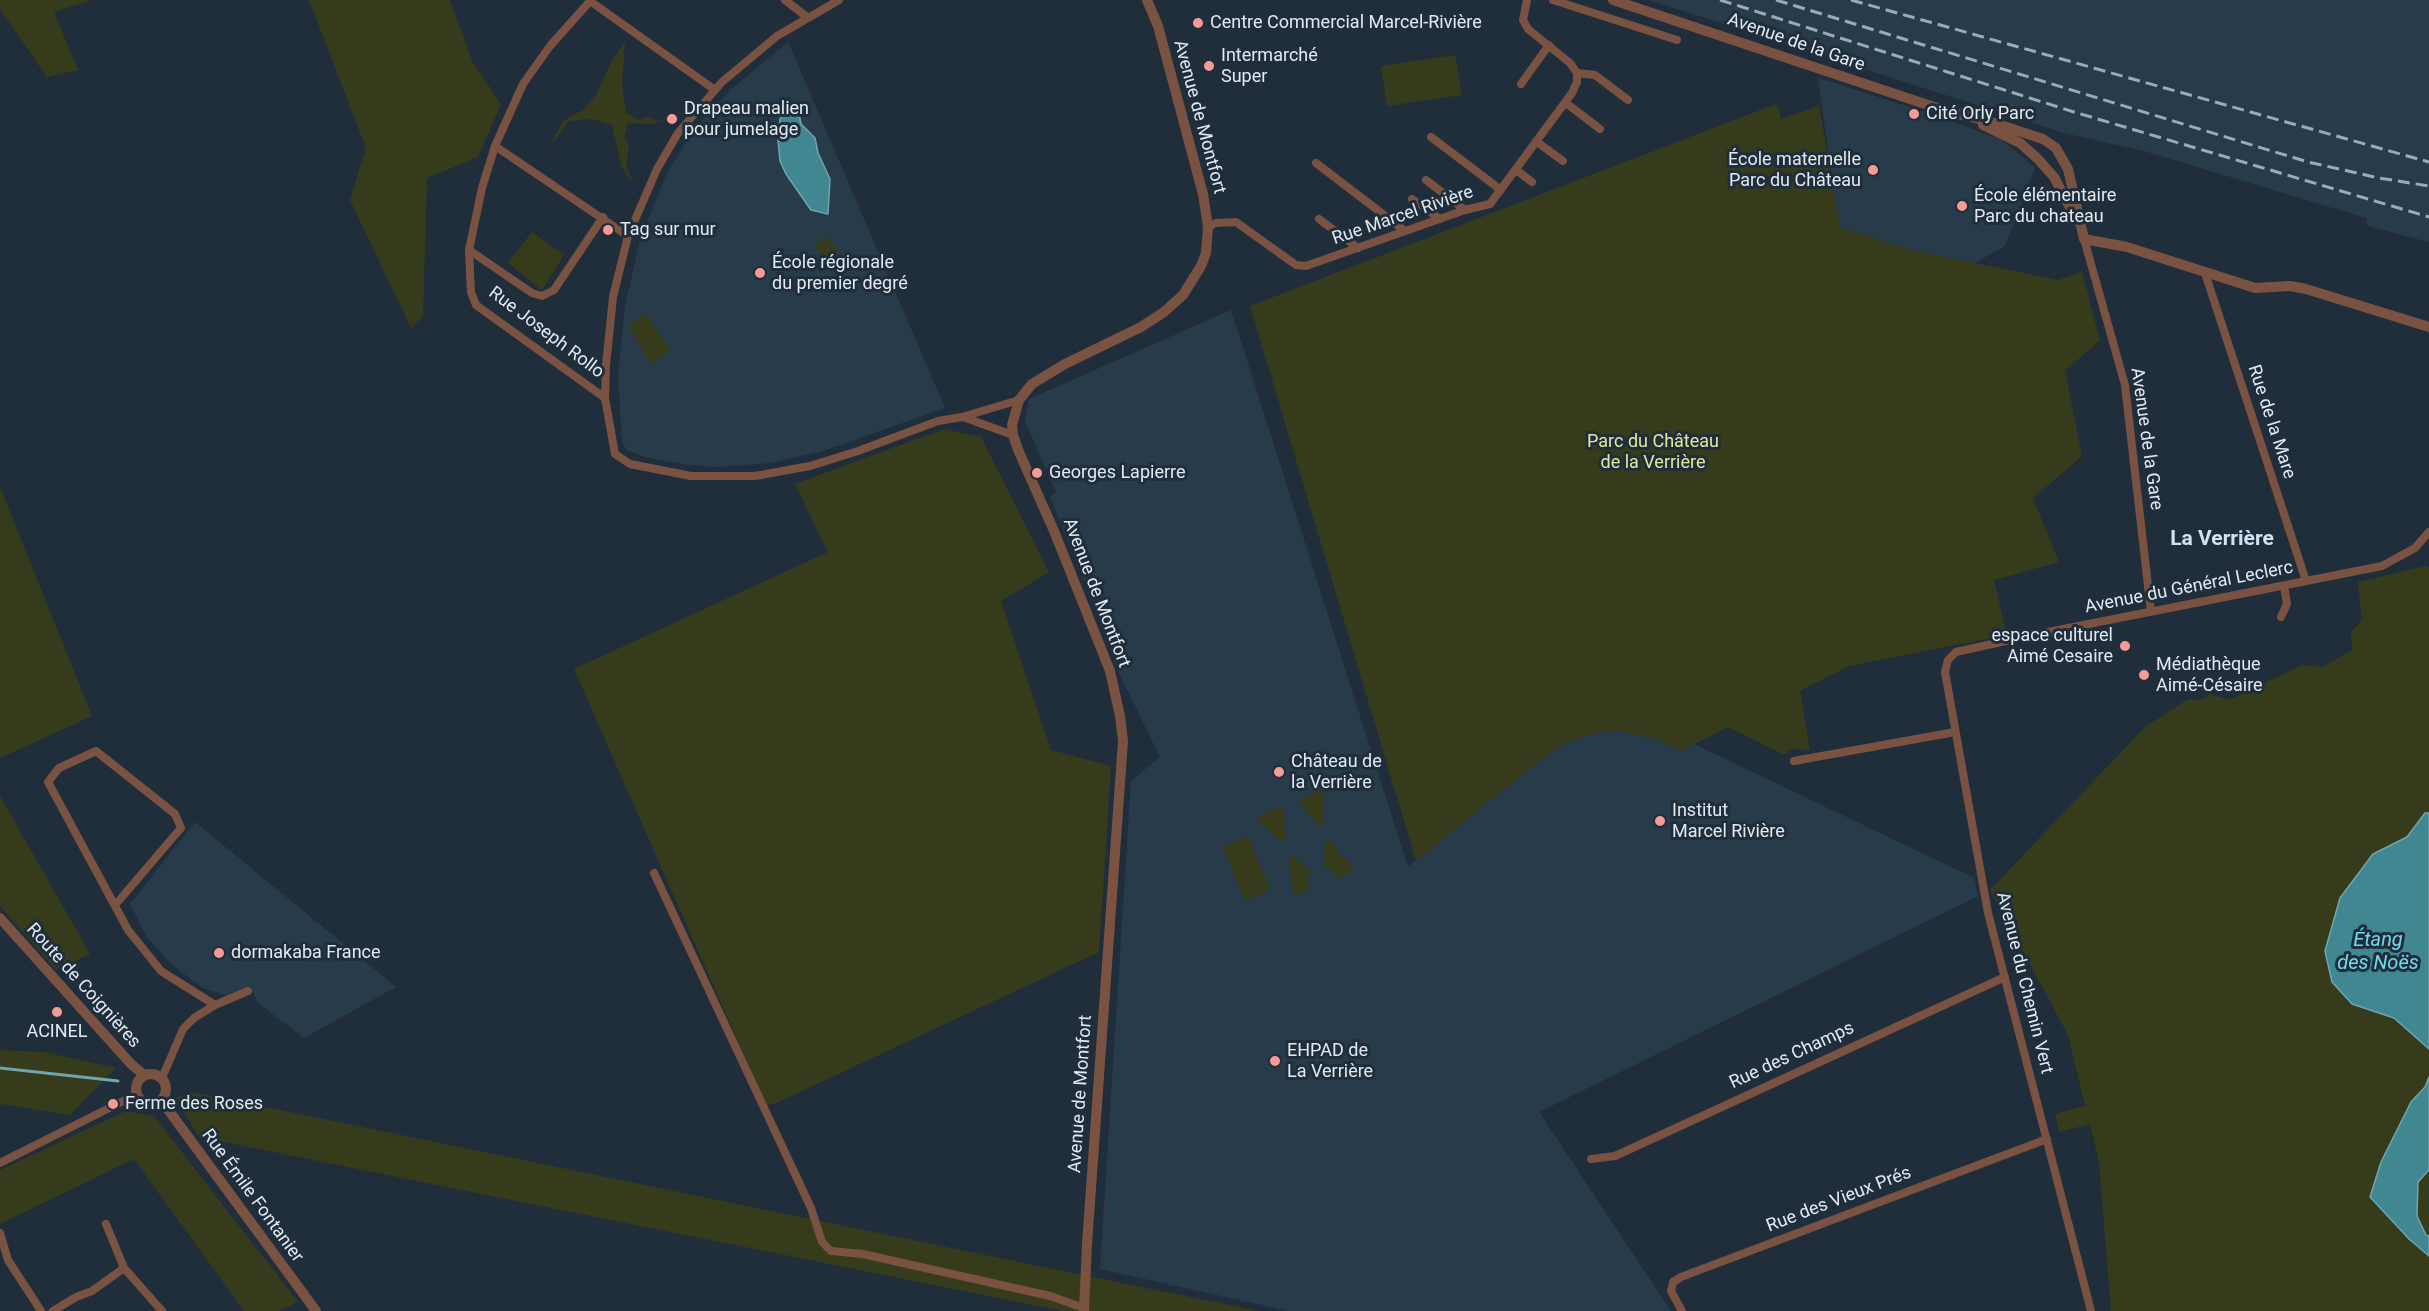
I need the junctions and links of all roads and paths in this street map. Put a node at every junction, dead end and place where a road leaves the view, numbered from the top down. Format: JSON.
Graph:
{"nodes":[{"id":1,"x":591,"y":0,"type":"edge"},
{"id":2,"x":785,"y":0,"type":"edge"},
{"id":3,"x":839,"y":0,"type":"edge"},
{"id":4,"x":1147,"y":0,"type":"edge"},
{"id":5,"x":1527,"y":0,"type":"edge"},
{"id":6,"x":1553,"y":0,"type":"edge"},
{"id":7,"x":1613,"y":0,"type":"edge"},
{"id":8,"x":807,"y":17,"type":"junction"},
{"id":9,"x":1677,"y":40,"type":"dead end"},
{"id":10,"x":1549,"y":45,"type":"junction"},
{"id":11,"x":1576,"y":73,"type":"junction"},
{"id":12,"x":1521,"y":84,"type":"dead end"},
{"id":13,"x":715,"y":90,"type":"junction"},
{"id":14,"x":1628,"y":100,"type":"dead end"},
{"id":15,"x":1566,"y":102,"type":"junction"},
{"id":16,"x":1969,"y":118,"type":"junction"},
{"id":17,"x":1600,"y":129,"type":"dead end"},
{"id":18,"x":1431,"y":137,"type":"dead end"},
{"id":19,"x":1537,"y":142,"type":"junction"},
{"id":20,"x":495,"y":146,"type":"junction"},
{"id":21,"x":1563,"y":161,"type":"dead end"},
{"id":22,"x":1316,"y":163,"type":"dead end"},
{"id":23,"x":1516,"y":170,"type":"junction"},
{"id":24,"x":1426,"y":180,"type":"dead end"},
{"id":25,"x":1532,"y":182,"type":"dead end"},
{"id":26,"x":1501,"y":190,"type":"junction"},
{"id":27,"x":1412,"y":199,"type":"dead end"},
{"id":28,"x":1465,"y":210,"type":"junction"},
{"id":29,"x":603,"y":217,"type":"junction"},
{"id":30,"x":1319,"y":219,"type":"dead end"},
{"id":31,"x":1440,"y":219,"type":"junction"},
{"id":32,"x":1208,"y":227,"type":"junction"},
{"id":33,"x":1405,"y":231,"type":"junction"},
{"id":34,"x":628,"y":236,"type":"junction"},
{"id":35,"x":2085,"y":239,"type":"junction"},
{"id":36,"x":1358,"y":248,"type":"junction"},
{"id":37,"x":469,"y":250,"type":"junction"},
{"id":38,"x":2205,"y":273,"type":"junction"},
{"id":39,"x":2429,"y":327,"type":"edge"},
{"id":40,"x":605,"y":398,"type":"junction"},
{"id":41,"x":1018,"y":400,"type":"junction"},
{"id":42,"x":962,"y":417,"type":"junction"},
{"id":43,"x":1012,"y":435,"type":"junction"},
{"id":44,"x":2429,"y":532,"type":"edge"},
{"id":45,"x":2306,"y":582,"type":"junction"},
{"id":46,"x":2284,"y":586,"type":"junction"},
{"id":47,"x":2151,"y":612,"type":"junction"},
{"id":48,"x":2281,"y":617,"type":"dead end"},
{"id":49,"x":1948,"y":660,"type":"joint"},
{"id":50,"x":1955,"y":732,"type":"junction"},
{"id":51,"x":1794,"y":761,"type":"dead end"},
{"id":52,"x":654,"y":873,"type":"dead end"},
{"id":53,"x":116,"y":904,"type":"junction"},
{"id":54,"x":0,"y":918,"type":"edge"},
{"id":55,"x":2005,"y":977,"type":"junction"},
{"id":56,"x":248,"y":991,"type":"dead end"},
{"id":57,"x":215,"y":1005,"type":"junction"},
{"id":58,"x":144,"y":1075,"type":"junction"},
{"id":59,"x":162,"y":1078,"type":"junction"},
{"id":60,"x":137,"y":1094,"type":"junction"},
{"id":61,"x":161,"y":1100,"type":"junction"},
{"id":62,"x":2048,"y":1139,"type":"junction"},
{"id":63,"x":1591,"y":1159,"type":"dead end"},
{"id":64,"x":0,"y":1163,"type":"edge"},
{"id":65,"x":106,"y":1224,"type":"dead end"},
{"id":66,"x":0,"y":1233,"type":"edge"},
{"id":67,"x":124,"y":1268,"type":"junction"},
{"id":68,"x":1084,"y":1310,"type":"edge"},
{"id":69,"x":41,"y":1311,"type":"edge"},
{"id":70,"x":53,"y":1311,"type":"edge"},
{"id":71,"x":162,"y":1311,"type":"edge"},
{"id":72,"x":316,"y":1311,"type":"edge"},
{"id":73,"x":1682,"y":1311,"type":"edge"},
{"id":74,"x":2091,"y":1311,"type":"edge"}],
"edges":[{"from":1,"to":13,"type":"street"},
{"from":1,"to":20,"type":"street","name":"Rue Joseph Rollo"},
{"from":2,"to":8,"type":"street"},
{"from":3,"to":8,"type":"street"},
{"from":4,"to":32,"type":"street","name":"Avenue de Montfort"},
{"from":5,"to":10,"type":"street"},
{"from":6,"to":9,"type":"street"},
{"from":7,"to":16,"type":"street","name":"Avenue de la Gare"},
{"from":8,"to":13,"type":"street"},
{"from":10,"to":11,"type":"street"},
{"from":10,"to":12,"type":"street"},
{"from":11,"to":14,"type":"street"},
{"from":11,"to":15,"type":"street","name":"Rue Marcel Rivière"},
{"from":13,"to":34,"type":"street"},
{"from":15,"to":17,"type":"street"},
{"from":15,"to":19,"type":"street","name":"Rue Marcel Rivière"},
{"from":16,"to":35,"type":"street","name":"Avenue de la Gare"},
{"from":16,"to":35,"type":"street","name":"Avenue de la Gare"},
{"from":18,"to":26,"type":"street"},
{"from":19,"to":21,"type":"street"},
{"from":19,"to":23,"type":"street","name":"Rue Marcel Rivière"},
{"from":20,"to":29,"type":"street"},
{"from":20,"to":37,"type":"street","name":"Rue Joseph Rollo"},
{"from":22,"to":33,"type":"street"},
{"from":23,"to":25,"type":"street"},
{"from":23,"to":26,"type":"street","name":"Rue Marcel Rivière"},
{"from":24,"to":28,"type":"street"},
{"from":26,"to":28,"type":"street","name":"Rue Marcel Rivière"},
{"from":27,"to":31,"type":"street"},
{"from":28,"to":31,"type":"street","name":"Rue Marcel Rivière"},
{"from":29,"to":34,"type":"street"},
{"from":29,"to":37,"type":"street"},
{"from":30,"to":36,"type":"street"},
{"from":31,"to":33,"type":"street","name":"Rue Marcel Rivière"},
{"from":32,"to":36,"type":"street","name":"Rue Marcel Rivière"},
{"from":32,"to":41,"type":"street","name":"Avenue de Montfort"},
{"from":33,"to":36,"type":"street","name":"Rue Marcel Rivière"},
{"from":34,"to":40,"type":"street"},
{"from":35,"to":38,"type":"street"},
{"from":35,"to":47,"type":"street","name":"Avenue de la Gare"},
{"from":37,"to":40,"type":"street","name":"Rue Joseph Rollo"},
{"from":38,"to":39,"type":"street"},
{"from":38,"to":45,"type":"street","name":"Rue de la Mare"},
{"from":40,"to":42,"type":"street"},
{"from":41,"to":42,"type":"street"},
{"from":41,"to":43,"type":"street"},
{"from":42,"to":43,"type":"street"},
{"from":43,"to":68,"type":"street","name":"Avenue de Montfort"},
{"from":44,"to":45,"type":"street","name":"Avenue du Général Leclerc"},
{"from":45,"to":46,"type":"street","name":"Avenue du Général Leclerc"},
{"from":46,"to":47,"type":"street","name":"Avenue du Général Leclerc"},
{"from":46,"to":48,"type":"street"},
{"from":47,"to":49,"type":"street","name":"Avenue du Général Leclerc"},
{"from":49,"to":50,"type":"street","name":"Avenue du Chemin Vert"},
{"from":50,"to":51,"type":"street"},
{"from":50,"to":55,"type":"street","name":"Avenue du Chemin Vert"},
{"from":52,"to":68,"type":"street"},
{"from":53,"to":53,"type":"street"},
{"from":53,"to":57,"type":"street"},
{"from":54,"to":58,"type":"street","name":"Route de Coignières"},
{"from":55,"to":62,"type":"street","name":"Avenue du Chemin Vert"},
{"from":55,"to":63,"type":"street","name":"Rue des Champs"},
{"from":56,"to":57,"type":"street"},
{"from":57,"to":59,"type":"street"},
{"from":58,"to":59,"type":"street"},
{"from":58,"to":60,"type":"street"},
{"from":59,"to":61,"type":"street"},
{"from":60,"to":61,"type":"street"},
{"from":60,"to":64,"type":"street"},
{"from":61,"to":72,"type":"street","name":"Rue Émile Fontanier"},
{"from":62,"to":73,"type":"street","name":"Rue des Vieux Prés"},
{"from":62,"to":74,"type":"street","name":"Avenue du Chemin Vert"},
{"from":65,"to":67,"type":"street"},
{"from":66,"to":69,"type":"street"},
{"from":67,"to":70,"type":"street"},
{"from":67,"to":71,"type":"street"}]}
